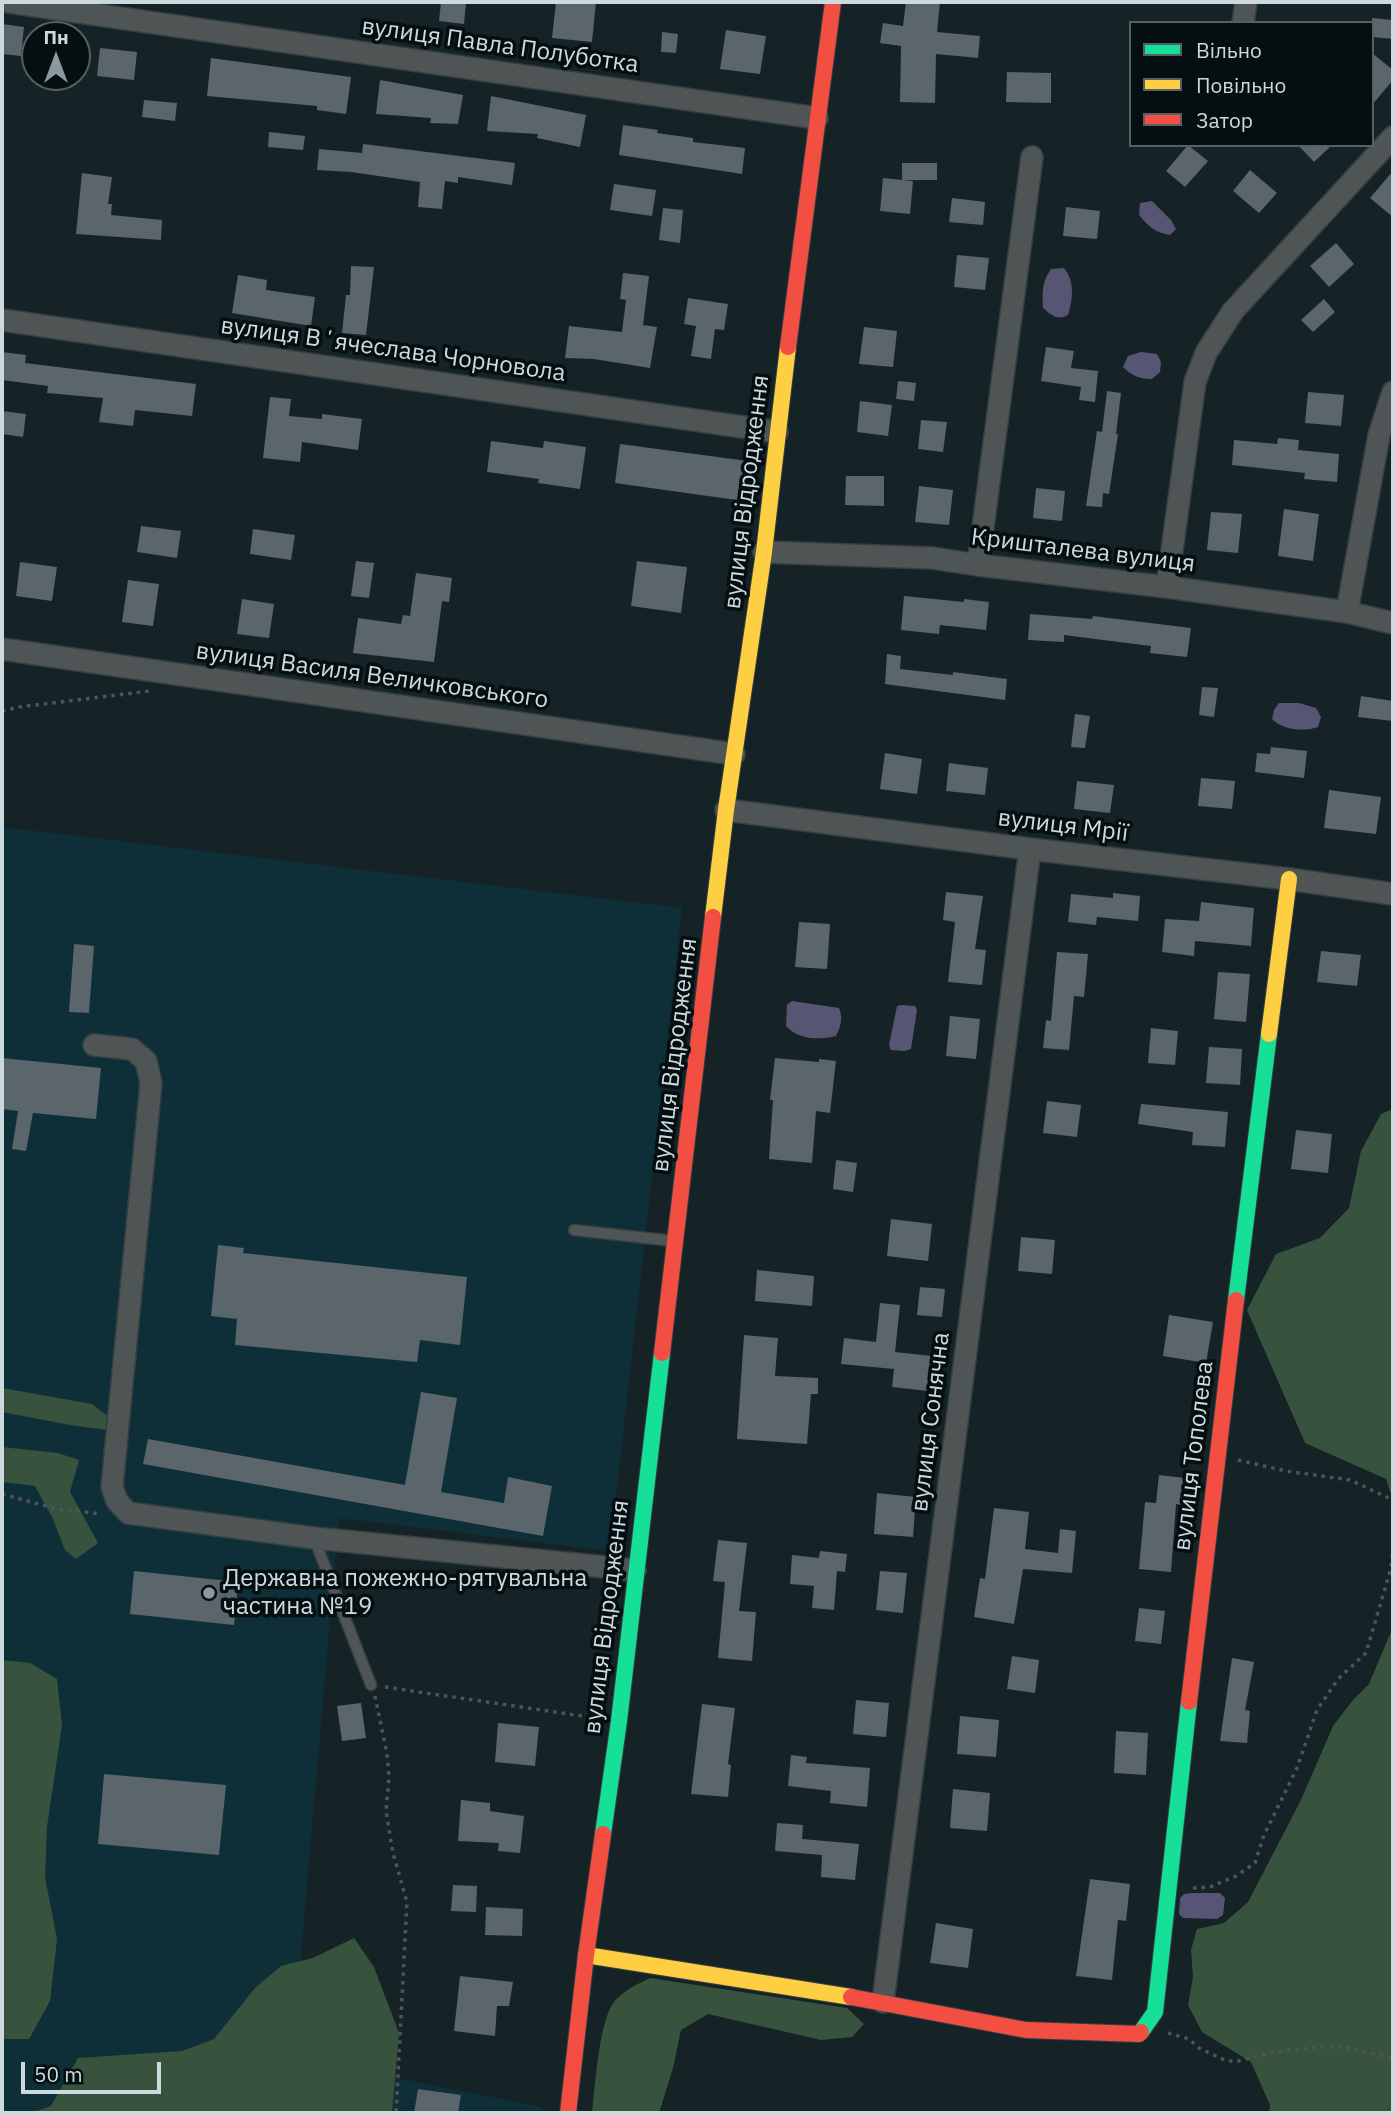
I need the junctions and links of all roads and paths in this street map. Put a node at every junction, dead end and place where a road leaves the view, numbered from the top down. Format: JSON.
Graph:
{"nodes":[{"id":1,"x":9,"y":2,"type":"edge"},
{"id":2,"x":833,"y":2,"type":"edge"},
{"id":3,"x":1245,"y":2,"type":"edge"},
{"id":4,"x":1243,"y":21,"type":"edge"},
{"id":5,"x":817,"y":118,"type":"junction"},
{"id":6,"x":1393,"y":136,"type":"edge"},
{"id":7,"x":1032,"y":157,"type":"dead end"},
{"id":8,"x":2,"y":320,"type":"edge"},
{"id":9,"x":1393,"y":392,"type":"edge"},
{"id":10,"x":777,"y":432,"type":"junction"},
{"id":11,"x":764,"y":552,"type":"junction"},
{"id":12,"x":978,"y":565,"type":"junction"},
{"id":13,"x":1167,"y":587,"type":"junction"},
{"id":14,"x":1347,"y":612,"type":"junction"},
{"id":15,"x":1393,"y":623,"type":"edge"},
{"id":16,"x":2,"y":649,"type":"edge"},
{"id":17,"x":162,"y":689,"type":"dead end"},
{"id":18,"x":2,"y":711,"type":"edge"},
{"id":19,"x":734,"y":754,"type":"junction"},
{"id":20,"x":726,"y":810,"type":"junction"},
{"id":21,"x":1030,"y":849,"type":"junction"},
{"id":22,"x":1289,"y":879,"type":"junction"},
{"id":23,"x":1393,"y":894,"type":"edge"},
{"id":24,"x":94,"y":1045,"type":"dead end"},
{"id":25,"x":574,"y":1230,"type":"dead end"},
{"id":26,"x":676,"y":1241,"type":"junction"},
{"id":27,"x":1216,"y":1456,"type":"junction"},
{"id":28,"x":2,"y":1494,"type":"edge"},
{"id":29,"x":1393,"y":1500,"type":"edge"},
{"id":30,"x":128,"y":1513,"type":"junction"},
{"id":31,"x":314,"y":1538,"type":"junction"},
{"id":32,"x":1393,"y":1547,"type":"edge"},
{"id":33,"x":635,"y":1570,"type":"junction"},
{"id":34,"x":371,"y":1685,"type":"junction"},
{"id":35,"x":619,"y":1721,"type":"junction"},
{"id":36,"x":1170,"y":1888,"type":"junction"},
{"id":37,"x":586,"y":1955,"type":"junction"},
{"id":38,"x":883,"y":2002,"type":"junction"},
{"id":39,"x":1139,"y":2034,"type":"junction"},
{"id":40,"x":1393,"y":2058,"type":"edge"},
{"id":41,"x":396,"y":2113,"type":"edge"},
{"id":42,"x":568,"y":2113,"type":"edge"}],
"edges":[{"from":1,"to":5,"type":"street","name":"вулиця Павла Полуботка"},
{"from":2,"to":5,"type":"street","name":"вулиця Відродження"},
{"from":3,"to":4,"type":"street"},
{"from":5,"to":10,"type":"street","name":"вулиця Відродження"},
{"from":6,"to":13,"type":"street"},
{"from":7,"to":12,"type":"street"},
{"from":8,"to":10,"type":"street","name":"вулиця Вʼячеслава Чорновола"},
{"from":9,"to":14,"type":"street"},
{"from":10,"to":11,"type":"street","name":"вулиця Відродження"},
{"from":11,"to":12,"type":"street","name":"Кришталева вулиця"},
{"from":11,"to":19,"type":"street","name":"вулиця Відродження"},
{"from":12,"to":13,"type":"street","name":"Кришталева вулиця"},
{"from":13,"to":14,"type":"street","name":"Кришталева вулиця"},
{"from":14,"to":15,"type":"street","name":"Кришталева вулиця"},
{"from":16,"to":19,"type":"street","name":"вулиця Василя Величковського"},
{"from":17,"to":18,"type":"path"},
{"from":19,"to":20,"type":"street","name":"вулиця Відродження"},
{"from":20,"to":21,"type":"street","name":"вулиця Мрії"},
{"from":20,"to":26,"type":"street","name":"вулиця Відродження"},
{"from":21,"to":22,"type":"street","name":"вулиця Мрії"},
{"from":21,"to":38,"type":"street","name":"вулиця Сонячна"},
{"from":22,"to":23,"type":"street","name":"вулиця Мрії"},
{"from":22,"to":27,"type":"street","name":"вулиця Тополева"},
{"from":24,"to":30,"type":"street"},
{"from":25,"to":26,"type":"lane"},
{"from":26,"to":33,"type":"street","name":"вулиця Відродження"},
{"from":27,"to":29,"type":"path"},
{"from":27,"to":36,"type":"street","name":"вулиця Тополева"},
{"from":28,"to":30,"type":"path"},
{"from":30,"to":31,"type":"street"},
{"from":31,"to":33,"type":"street"},
{"from":31,"to":34,"type":"lane"},
{"from":32,"to":36,"type":"path"},
{"from":33,"to":35,"type":"street","name":"вулиця Відродження"},
{"from":34,"to":35,"type":"path"},
{"from":34,"to":41,"type":"path"},
{"from":35,"to":37,"type":"street","name":"вулиця Відродження"},
{"from":36,"to":39,"type":"street","name":"вулиця Тополева"},
{"from":37,"to":38,"type":"street"},
{"from":37,"to":42,"type":"street","name":"вулиця Відродження"},
{"from":38,"to":39,"type":"street"},
{"from":39,"to":40,"type":"path"}]}
